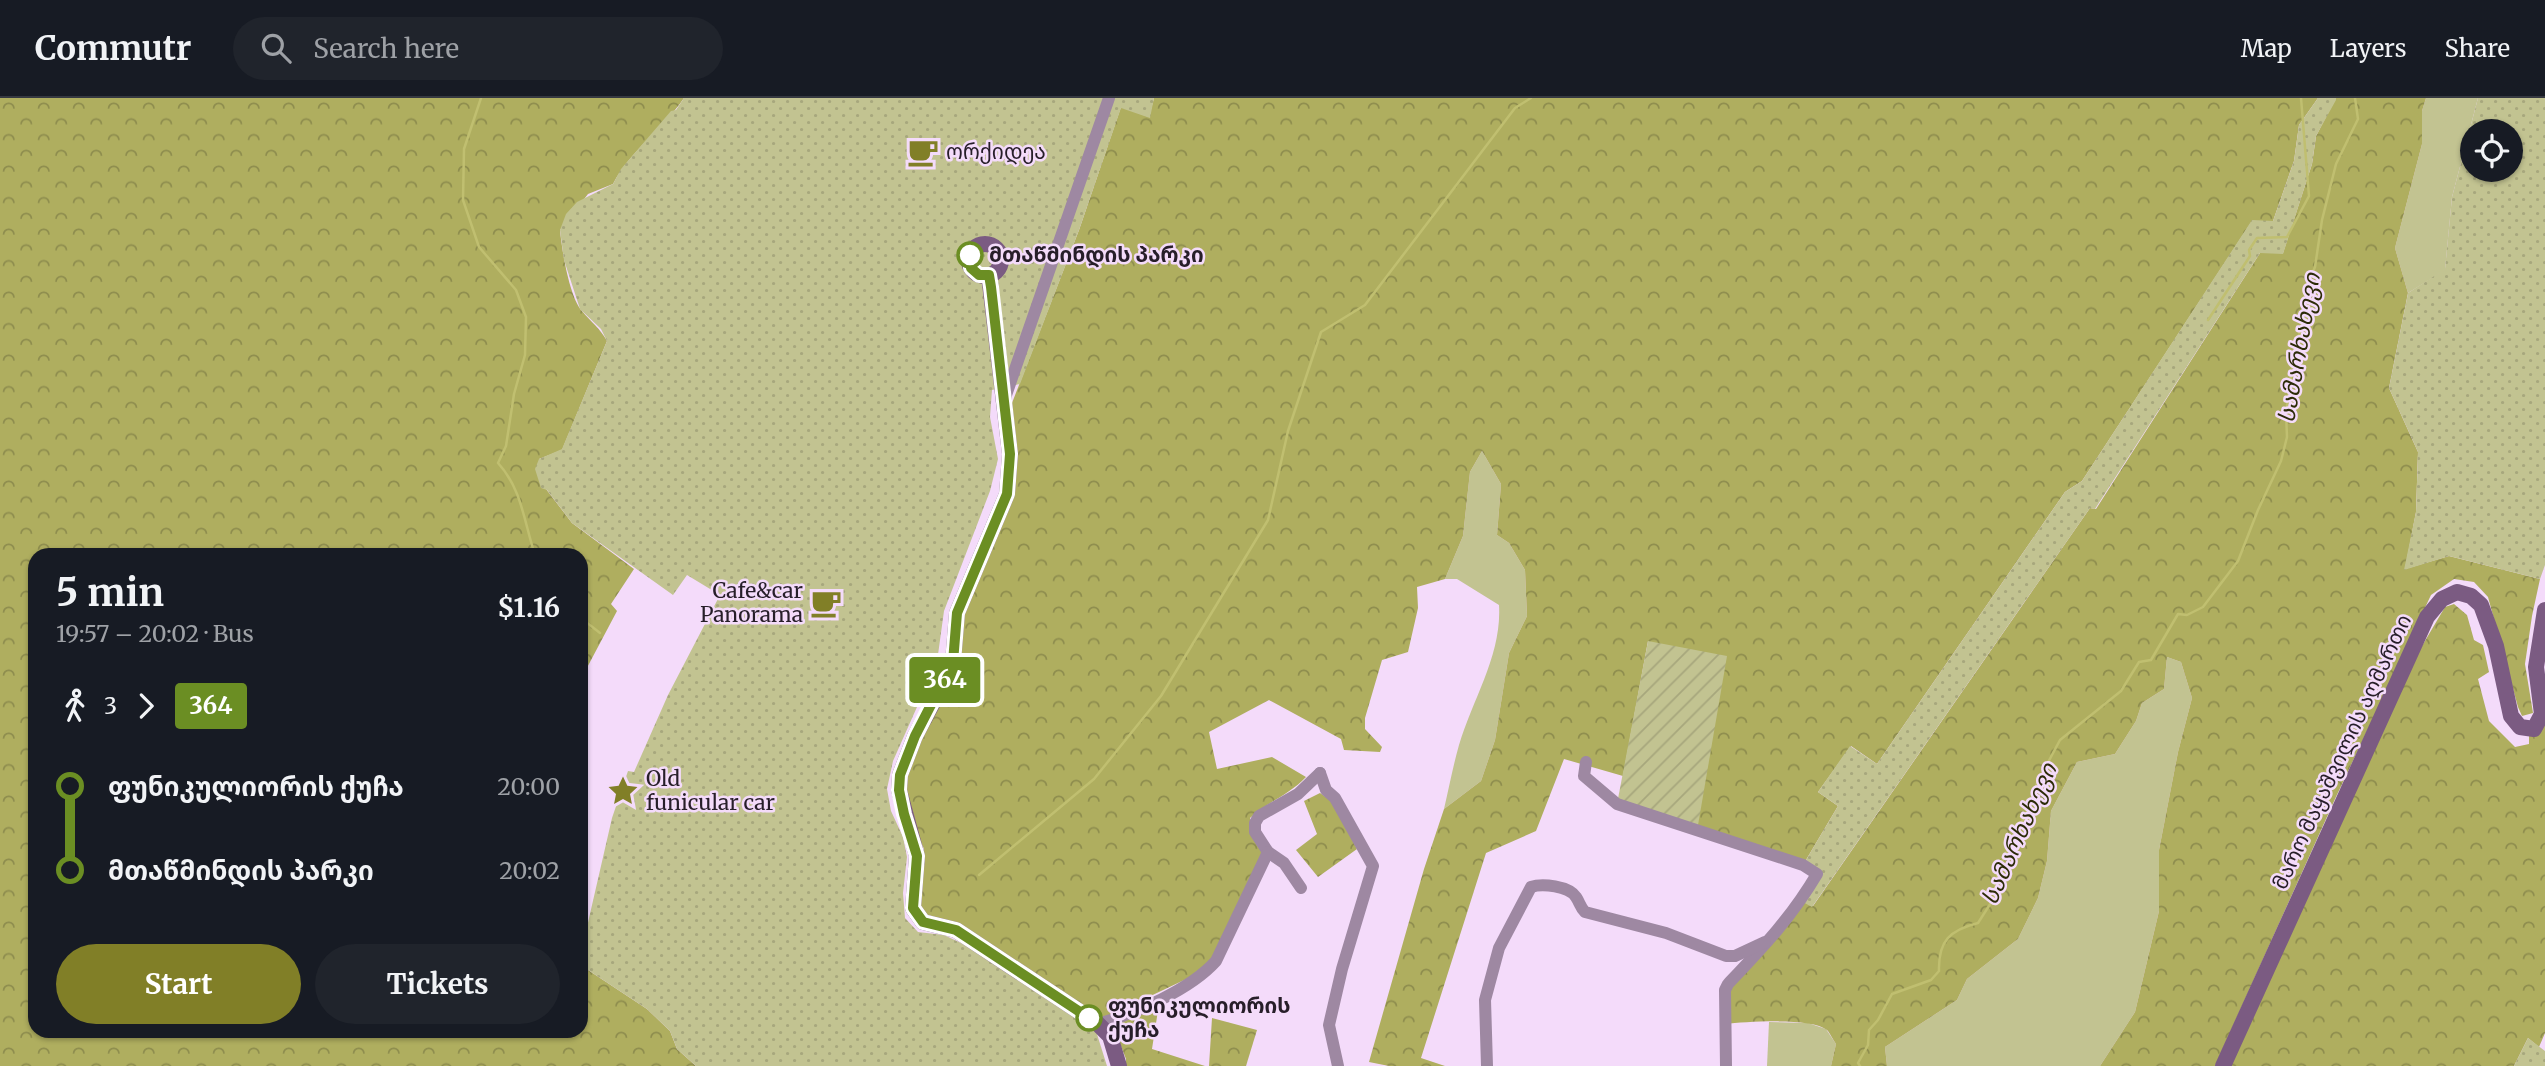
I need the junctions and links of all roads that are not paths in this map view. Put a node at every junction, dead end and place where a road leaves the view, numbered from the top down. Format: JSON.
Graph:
{"nodes":[{"id":1,"x":1109,"y":98,"type":"edge"},
{"id":2,"x":989,"y":275,"type":"dead end"},
{"id":3,"x":1004,"y":401,"type":"junction"},
{"id":4,"x":2545,"y":610,"type":"edge"},
{"id":5,"x":1586,"y":762,"type":"dead end"},
{"id":6,"x":1268,"y":852,"type":"junction"},
{"id":7,"x":1301,"y":888,"type":"dead end"},
{"id":8,"x":1772,"y":939,"type":"junction"},
{"id":9,"x":1098,"y":1024,"type":"junction"},
{"id":10,"x":1119,"y":1066,"type":"edge"},
{"id":11,"x":1338,"y":1066,"type":"edge"},
{"id":12,"x":1487,"y":1066,"type":"edge"},
{"id":13,"x":1726,"y":1066,"type":"edge"},
{"id":14,"x":2223,"y":1066,"type":"edge"}],
"edges":[{"from":1,"to":3,"type":"street"},
{"from":2,"to":3,"type":"street"},
{"from":3,"to":9,"type":"street"},
{"from":4,"to":14,"type":"street","name":"მარო მაყაშვილის აღმართი"},
{"from":5,"to":8,"type":"street"},
{"from":6,"to":7,"type":"street"},
{"from":6,"to":9,"type":"street"},
{"from":6,"to":11,"type":"street"},
{"from":8,"to":12,"type":"street"},
{"from":8,"to":13,"type":"street"},
{"from":9,"to":10,"type":"street"}]}
